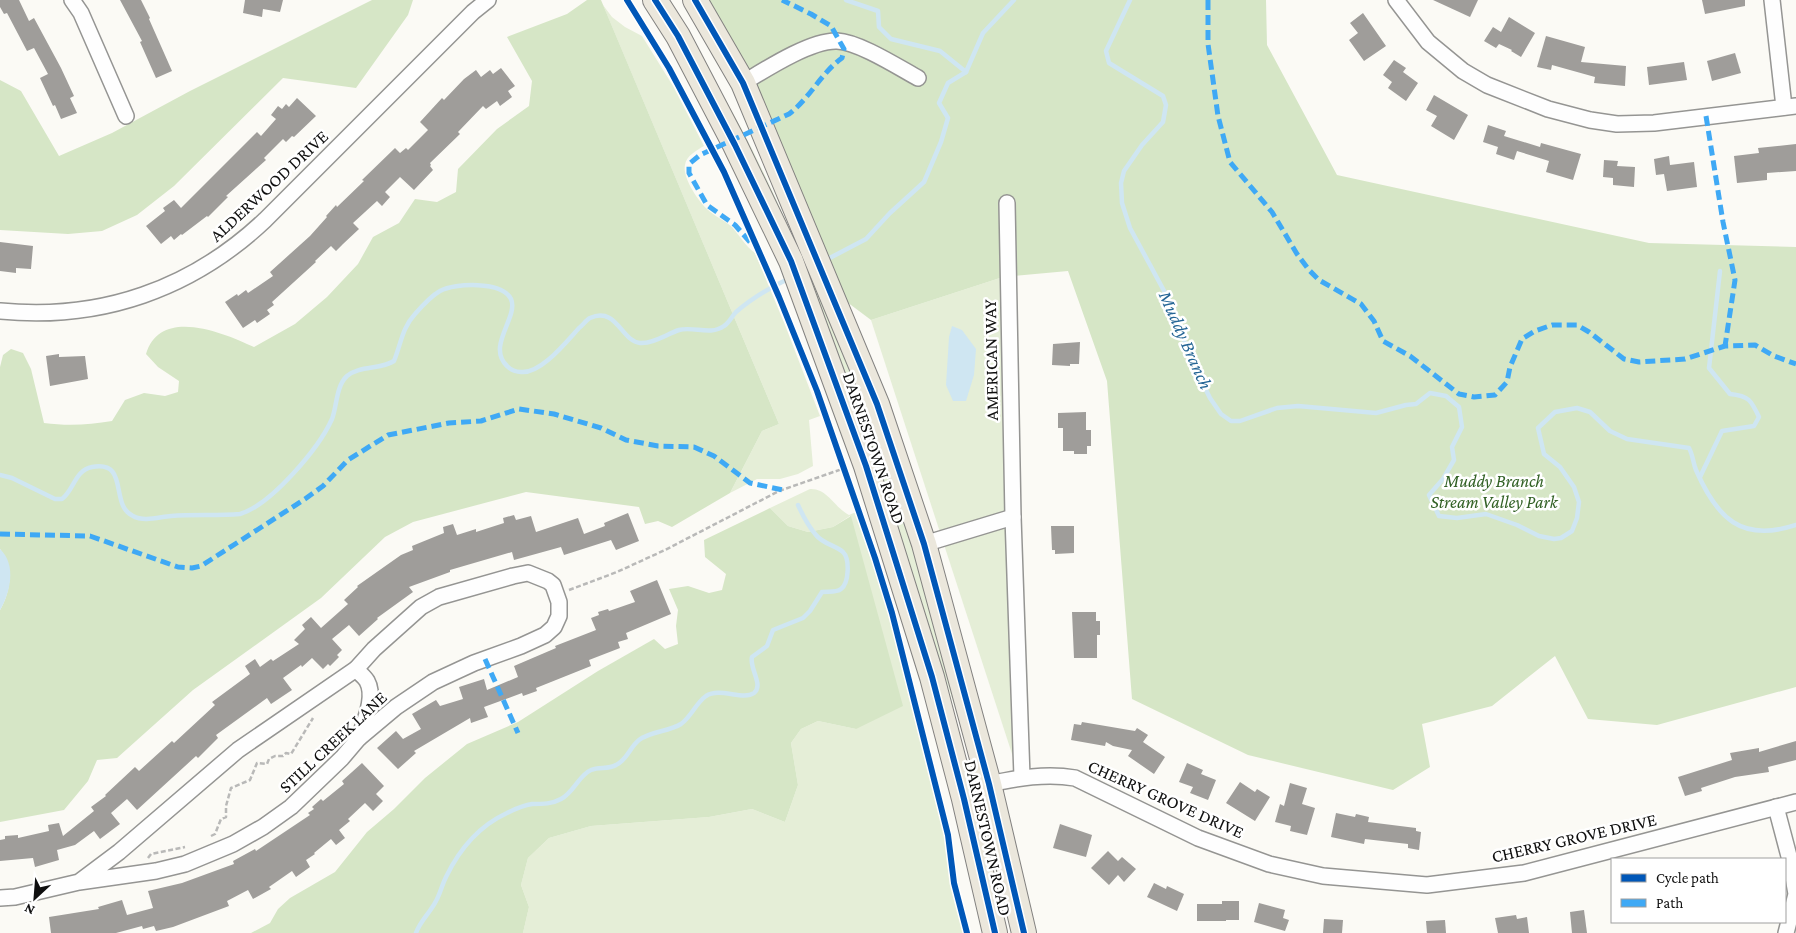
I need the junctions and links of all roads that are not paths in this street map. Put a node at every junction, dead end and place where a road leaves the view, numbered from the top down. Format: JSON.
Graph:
{"nodes":[{"id":1,"x":72,"y":0,"type":"edge"},
{"id":2,"x":488,"y":0,"type":"edge"},
{"id":3,"x":655,"y":0,"type":"edge"},
{"id":4,"x":695,"y":0,"type":"edge"},
{"id":5,"x":1396,"y":0,"type":"edge"},
{"id":6,"x":1772,"y":0,"type":"edge"},
{"id":7,"x":918,"y":78,"type":"dead end"},
{"id":8,"x":743,"y":83,"type":"junction"},
{"id":9,"x":1790,"y":107,"type":"edge"},
{"id":10,"x":126,"y":116,"type":"dead end"},
{"id":11,"x":1007,"y":202,"type":"dead end"},
{"id":12,"x":0,"y":311,"type":"edge"},
{"id":13,"x":1013,"y":517,"type":"junction"},
{"id":14,"x":924,"y":544,"type":"junction"},
{"id":15,"x":356,"y":669,"type":"junction"},
{"id":16,"x":359,"y":738,"type":"junction"},
{"id":17,"x":1022,"y":777,"type":"junction"},
{"id":18,"x":989,"y":784,"type":"junction"},
{"id":19,"x":1796,"y":802,"type":"edge"},
{"id":20,"x":1776,"y":807,"type":"junction"},
{"id":21,"x":79,"y":882,"type":"junction"},
{"id":22,"x":0,"y":898,"type":"edge"},
{"id":23,"x":995,"y":933,"type":"edge"},
{"id":24,"x":1024,"y":933,"type":"edge"},
{"id":25,"x":1786,"y":933,"type":"edge"}],
"edges":[{"from":1,"to":10,"type":"street"},
{"from":2,"to":12,"type":"street","name":"ALDERWOOD DRIVE"},
{"from":3,"to":23,"type":"main road","name":"DARNESTOWN ROAD"},
{"from":4,"to":8,"type":"main road","name":"DARNESTOWN ROAD"},
{"from":5,"to":9,"type":"street"},
{"from":6,"to":9,"type":"street"},
{"from":7,"to":8,"type":"street"},
{"from":8,"to":14,"type":"main road","name":"DARNESTOWN ROAD"},
{"from":11,"to":13,"type":"street","name":"AMERICAN WAY"},
{"from":13,"to":14,"type":"street"},
{"from":13,"to":17,"type":"street","name":"AMERICAN WAY"},
{"from":14,"to":18,"type":"main road","name":"DARNESTOWN ROAD"},
{"from":15,"to":16,"type":"street"},
{"from":15,"to":16,"type":"street","name":"STILL CREEK LANE"},
{"from":15,"to":21,"type":"street","name":"STILL CREEK LANE"},
{"from":16,"to":21,"type":"street","name":"STILL CREEK LANE"},
{"from":17,"to":18,"type":"street","name":"CHERRY GROVE DRIVE"},
{"from":17,"to":20,"type":"street","name":"CHERRY GROVE DRIVE"},
{"from":18,"to":24,"type":"main road","name":"DARNESTOWN ROAD"},
{"from":19,"to":20,"type":"street","name":"CHERRY GROVE DRIVE"},
{"from":20,"to":25,"type":"street"},
{"from":21,"to":22,"type":"street","name":"STILL CREEK LANE"}]}
